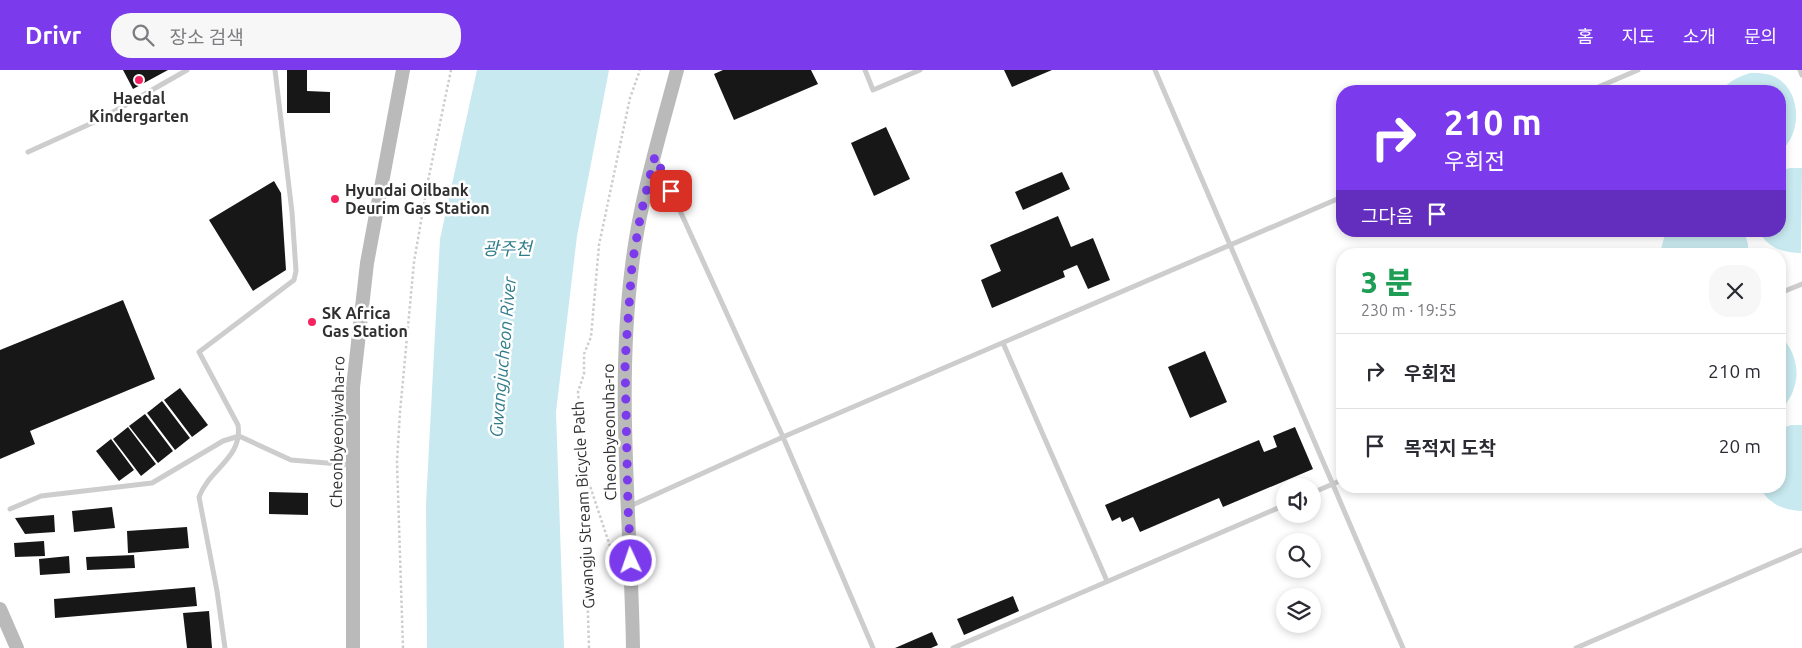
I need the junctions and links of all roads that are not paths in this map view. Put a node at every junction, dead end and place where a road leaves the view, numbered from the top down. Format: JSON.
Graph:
{"nodes":[{"id":1,"x":187,"y":70,"type":"edge"},
{"id":2,"x":275,"y":70,"type":"edge"},
{"id":3,"x":404,"y":70,"type":"edge"},
{"id":4,"x":677,"y":70,"type":"edge"},
{"id":5,"x":865,"y":70,"type":"edge"},
{"id":6,"x":920,"y":70,"type":"edge"},
{"id":7,"x":1155,"y":70,"type":"edge"},
{"id":8,"x":1638,"y":70,"type":"edge"},
{"id":9,"x":1800,"y":70,"type":"edge"},
{"id":10,"x":1802,"y":75,"type":"edge"},
{"id":11,"x":1603,"y":85,"type":"edge"},
{"id":12,"x":28,"y":152,"type":"dead end"},
{"id":13,"x":655,"y":156,"type":"junction"},
{"id":14,"x":1336,"y":200,"type":"edge"},
{"id":15,"x":1230,"y":246,"type":"junction"},
{"id":16,"x":1802,"y":284,"type":"edge"},
{"id":17,"x":1786,"y":291,"type":"edge"},
{"id":18,"x":1004,"y":343,"type":"junction"},
{"id":19,"x":239,"y":436,"type":"junction"},
{"id":20,"x":784,"y":437,"type":"junction"},
{"id":21,"x":353,"y":465,"type":"junction"},
{"id":22,"x":1336,"y":483,"type":"edge"},
{"id":23,"x":1333,"y":484,"type":"junction"},
{"id":24,"x":1321,"y":489,"type":"edge"},
{"id":25,"x":1336,"y":491,"type":"edge"},
{"id":26,"x":1337,"y":493,"type":"edge"},
{"id":27,"x":628,"y":507,"type":"junction"},
{"id":28,"x":10,"y":509,"type":"dead end"},
{"id":29,"x":1276,"y":509,"type":"edge"},
{"id":30,"x":1802,"y":550,"type":"edge"},
{"id":31,"x":1107,"y":582,"type":"junction"},
{"id":32,"x":0,"y":609,"type":"edge"},
{"id":33,"x":17,"y":648,"type":"edge"},
{"id":34,"x":225,"y":648,"type":"edge"},
{"id":35,"x":353,"y":648,"type":"edge"},
{"id":36,"x":633,"y":648,"type":"edge"},
{"id":37,"x":873,"y":648,"type":"edge"},
{"id":38,"x":953,"y":648,"type":"edge"},
{"id":39,"x":1403,"y":648,"type":"edge"},
{"id":40,"x":1576,"y":648,"type":"edge"}],
"edges":[{"from":1,"to":12,"type":"lane"},
{"from":2,"to":19,"type":"lane"},
{"from":3,"to":21,"type":"street","name":"Cheonbyeonjwaha-ro"},
{"from":4,"to":13,"type":"street","name":"Cheonbyeonuha-ro"},
{"from":5,"to":6,"type":"lane"},
{"from":7,"to":15,"type":"lane"},
{"from":8,"to":11,"type":"lane"},
{"from":9,"to":10,"type":"lane"},
{"from":13,"to":20,"type":"lane"},
{"from":13,"to":27,"type":"street","name":"Cheonbyeonuha-ro"},
{"from":14,"to":15,"type":"lane"},
{"from":15,"to":18,"type":"lane"},
{"from":15,"to":23,"type":"lane"},
{"from":16,"to":17,"type":"lane"},
{"from":18,"to":20,"type":"lane"},
{"from":18,"to":31,"type":"lane"},
{"from":19,"to":21,"type":"lane"},
{"from":19,"to":28,"type":"lane"},
{"from":19,"to":34,"type":"lane"},
{"from":20,"to":27,"type":"lane"},
{"from":20,"to":37,"type":"lane"},
{"from":21,"to":35,"type":"street","name":"Cheonbyeonjwaha-ro"},
{"from":22,"to":23,"type":"lane"},
{"from":23,"to":24,"type":"lane"},
{"from":23,"to":25,"type":"lane"},
{"from":26,"to":39,"type":"lane"},
{"from":27,"to":36,"type":"street","name":"Cheonbyeonuha-ro"},
{"from":29,"to":31,"type":"lane"},
{"from":30,"to":40,"type":"lane"},
{"from":31,"to":38,"type":"lane"},
{"from":32,"to":33,"type":"street"}]}
